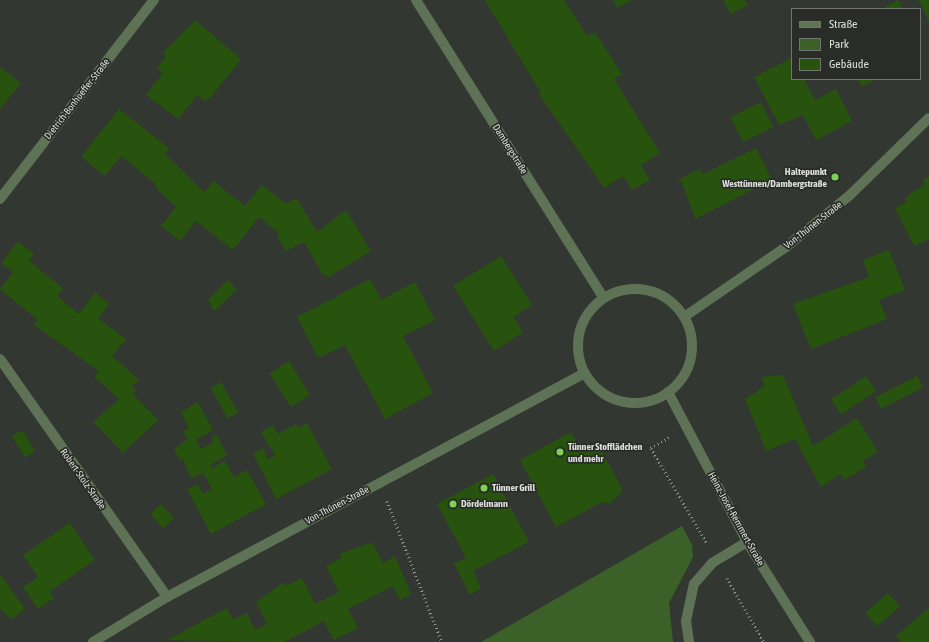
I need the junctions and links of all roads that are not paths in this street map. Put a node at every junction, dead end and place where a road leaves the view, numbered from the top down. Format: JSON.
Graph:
{"nodes":[{"id":1,"x":154,"y":0,"type":"edge"},
{"id":2,"x":416,"y":0,"type":"edge"},
{"id":3,"x":929,"y":118,"type":"edge"},
{"id":4,"x":0,"y":199,"type":"edge"},
{"id":5,"x":604,"y":298,"type":"junction"},
{"id":6,"x":684,"y":317,"type":"junction"},
{"id":7,"x":0,"y":359,"type":"edge"},
{"id":8,"x":585,"y":373,"type":"junction"},
{"id":9,"x":668,"y":392,"type":"junction"},
{"id":10,"x":747,"y":542,"type":"junction"},
{"id":11,"x":166,"y":597,"type":"junction"},
{"id":12,"x":93,"y":642,"type":"edge"},
{"id":13,"x":689,"y":642,"type":"edge"},
{"id":14,"x":810,"y":642,"type":"edge"}],
"edges":[{"from":1,"to":4,"type":"street","name":"Dietrich-Bonhoeffer-Straße"},
{"from":2,"to":5,"type":"street","name":"Dambergstraße"},
{"from":3,"to":6,"type":"street","name":"Von-Thünen-Straße"},
{"from":5,"to":6,"type":"street"},
{"from":5,"to":8,"type":"street"},
{"from":6,"to":9,"type":"street"},
{"from":7,"to":11,"type":"street","name":"Robert-Stolz-Straße"},
{"from":8,"to":9,"type":"street"},
{"from":8,"to":11,"type":"street","name":"Von-Thünen-Straße"},
{"from":9,"to":10,"type":"street","name":"Heinz-Josef-Remmert-Straße"},
{"from":10,"to":13,"type":"street"},
{"from":10,"to":14,"type":"street","name":"Heinz-Josef-Remmert-Straße"},
{"from":11,"to":12,"type":"street","name":"Von-Thünen-Straße"}]}
